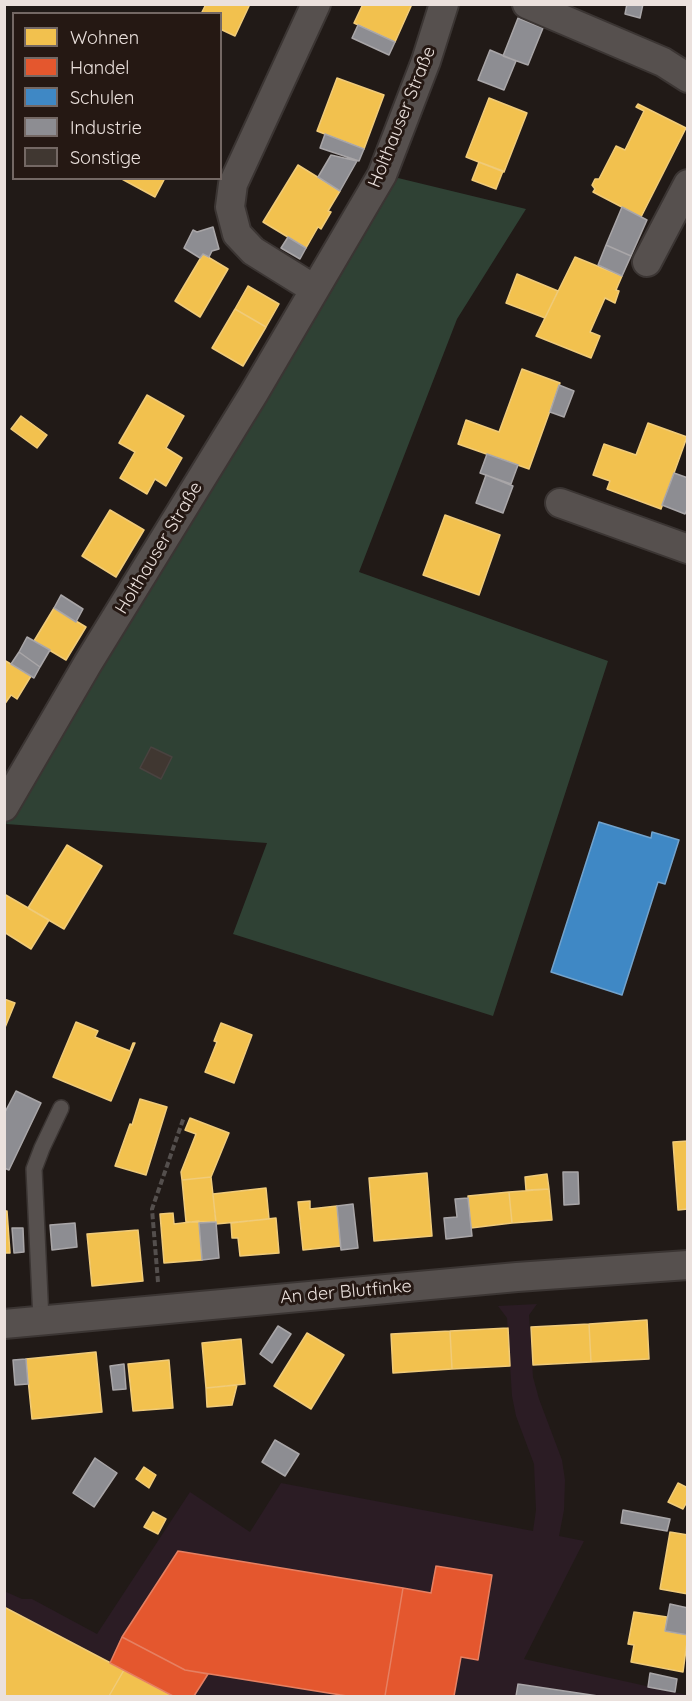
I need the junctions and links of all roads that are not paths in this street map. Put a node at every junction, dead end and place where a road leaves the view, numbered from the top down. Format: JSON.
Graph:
{"nodes":[{"id":1,"x":316,"y":4,"type":"edge"},
{"id":2,"x":444,"y":4,"type":"edge"},
{"id":3,"x":527,"y":4,"type":"edge"},
{"id":4,"x":687,"y":78,"type":"edge"},
{"id":5,"x":687,"y":184,"type":"edge"},
{"id":6,"x":647,"y":262,"type":"dead end"},
{"id":7,"x":314,"y":289,"type":"junction"},
{"id":8,"x":560,"y":503,"type":"dead end"},
{"id":9,"x":687,"y":549,"type":"edge"},
{"id":10,"x":4,"y":807,"type":"edge"},
{"id":11,"x":61,"y":1108,"type":"dead end"},
{"id":12,"x":687,"y":1265,"type":"edge"},
{"id":13,"x":41,"y":1320,"type":"junction"},
{"id":14,"x":4,"y":1324,"type":"edge"}],
"edges":[{"from":1,"to":7,"type":"street"},
{"from":2,"to":7,"type":"street","name":"Holthauser Straße"},
{"from":3,"to":4,"type":"street"},
{"from":5,"to":6,"type":"street"},
{"from":7,"to":10,"type":"street","name":"Holthauser Straße"},
{"from":8,"to":9,"type":"street"},
{"from":11,"to":13,"type":"lane"},
{"from":12,"to":13,"type":"street","name":"An der Blutfinke"},
{"from":13,"to":14,"type":"street","name":"An der Blutfinke"}]}
